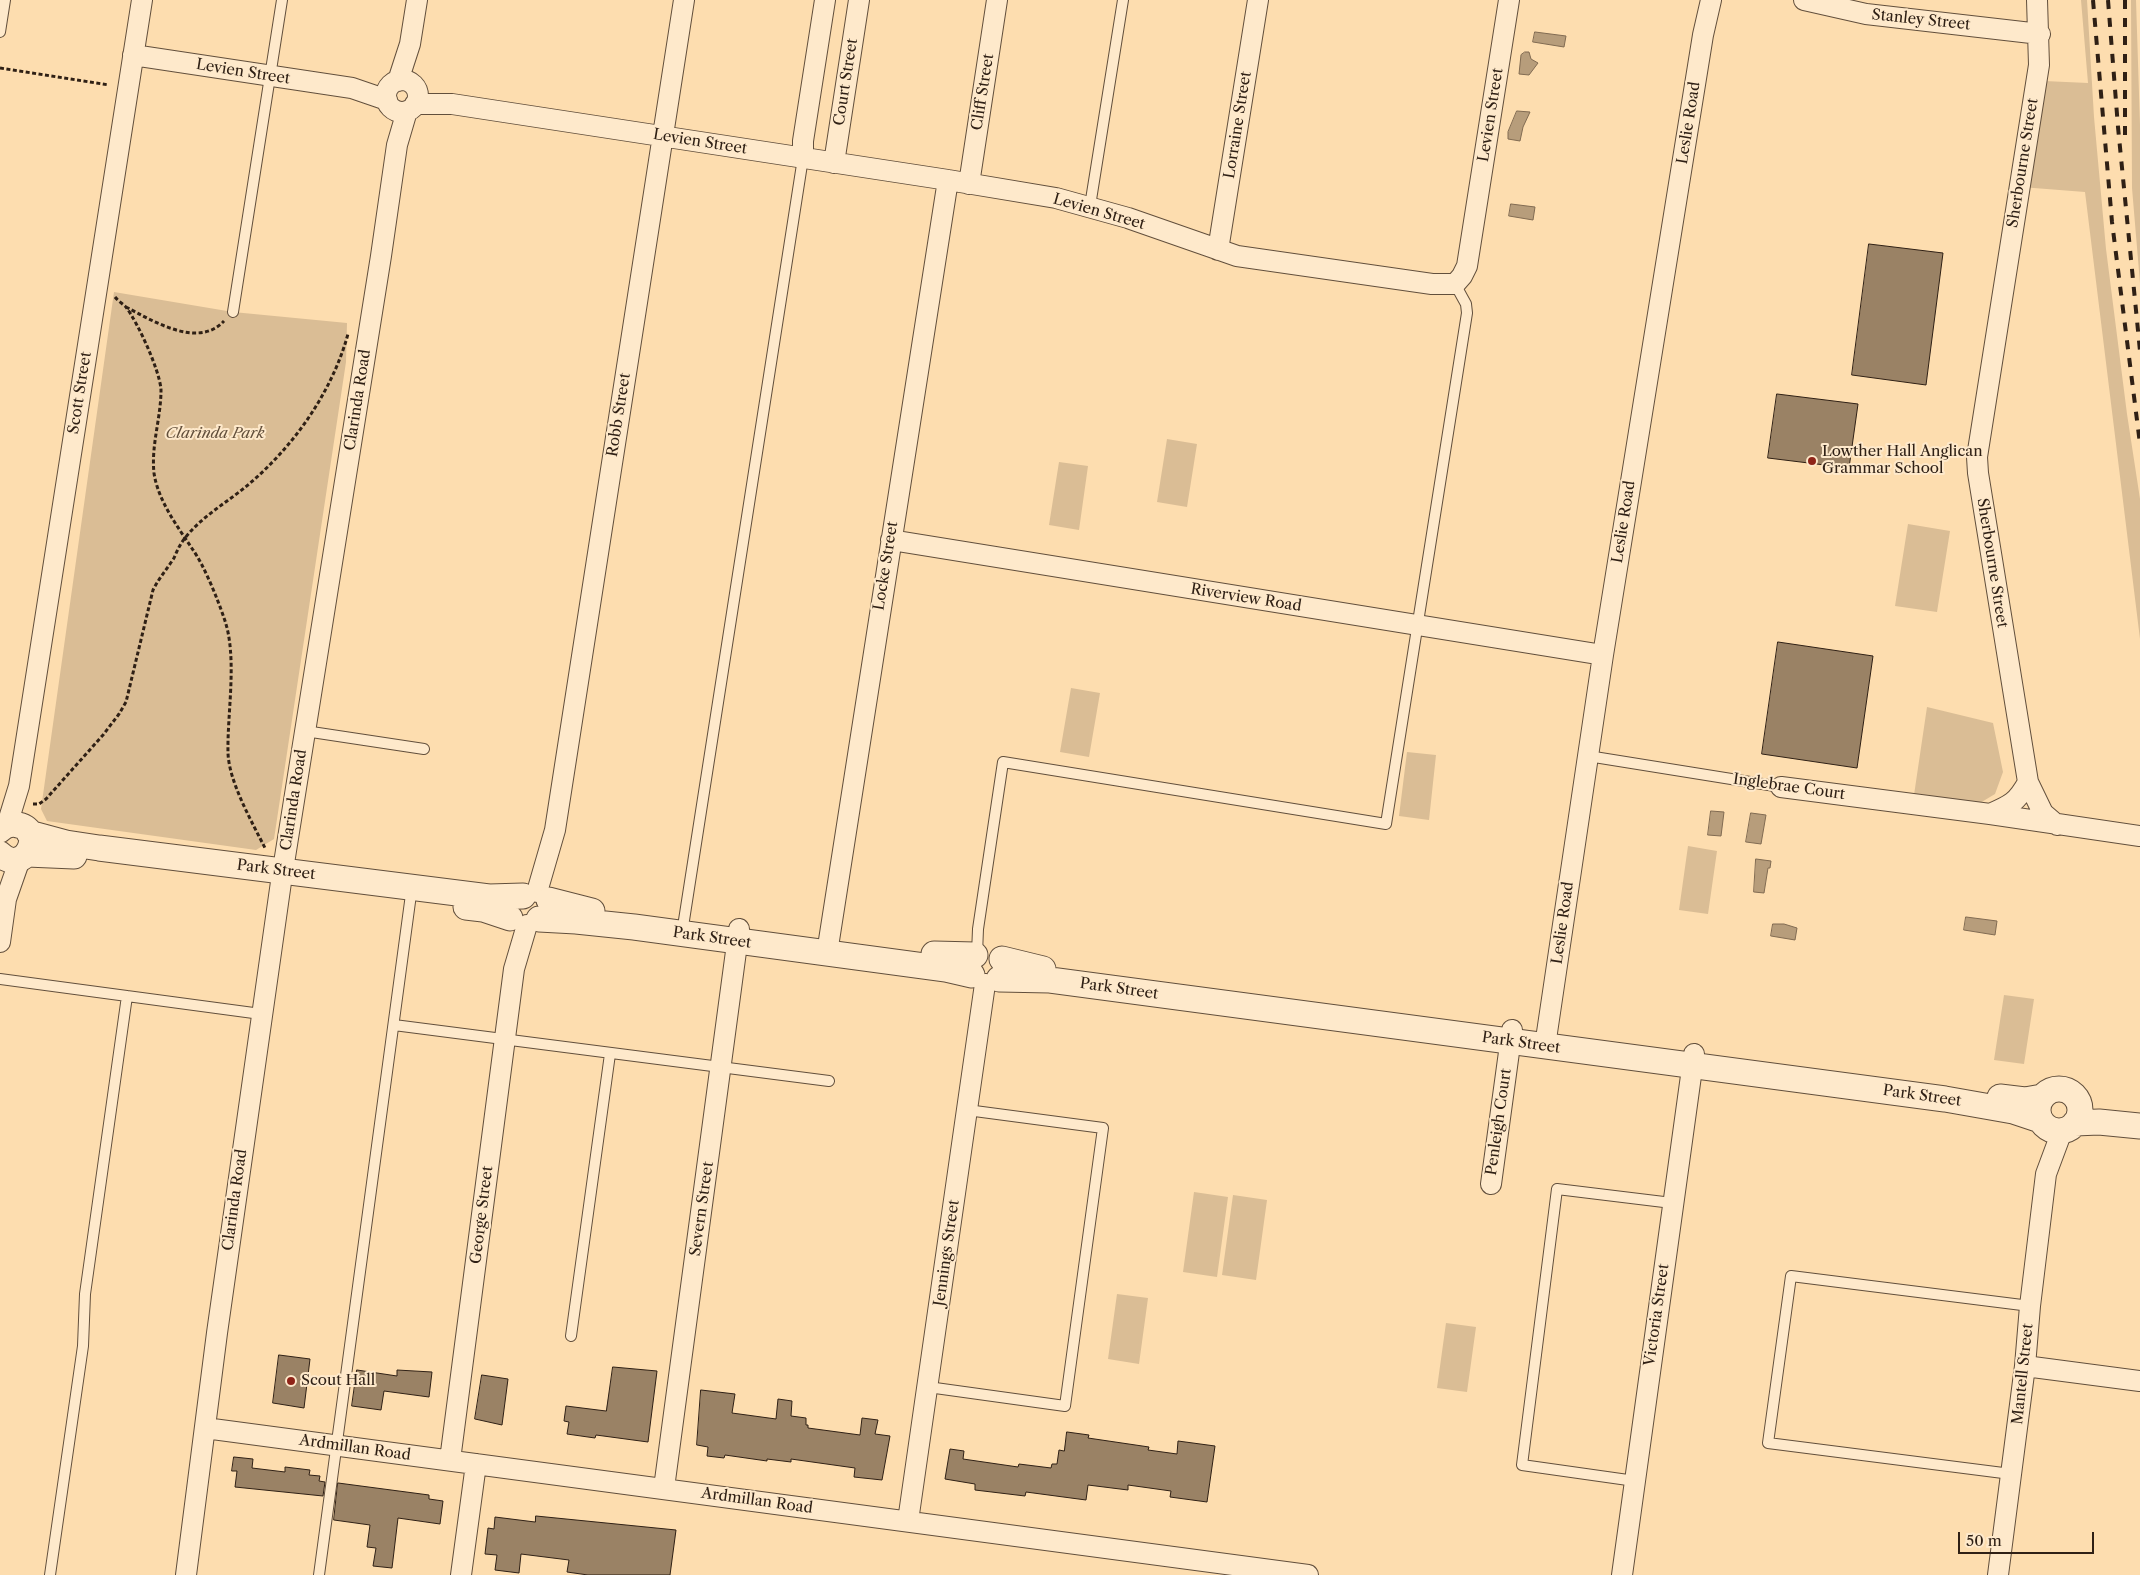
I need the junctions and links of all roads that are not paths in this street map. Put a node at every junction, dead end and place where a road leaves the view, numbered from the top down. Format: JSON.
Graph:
{"nodes":[{"id":1,"x":5,"y":0,"type":"edge"},
{"id":2,"x":142,"y":0,"type":"edge"},
{"id":3,"x":282,"y":0,"type":"edge"},
{"id":4,"x":417,"y":0,"type":"edge"},
{"id":5,"x":684,"y":0,"type":"edge"},
{"id":6,"x":825,"y":0,"type":"edge"},
{"id":7,"x":859,"y":0,"type":"edge"},
{"id":8,"x":998,"y":0,"type":"edge"},
{"id":9,"x":1123,"y":0,"type":"edge"},
{"id":10,"x":1258,"y":0,"type":"edge"},
{"id":11,"x":1509,"y":0,"type":"edge"},
{"id":12,"x":1711,"y":0,"type":"edge"},
{"id":13,"x":1804,"y":0,"type":"edge"},
{"id":14,"x":2037,"y":0,"type":"edge"},
{"id":15,"x":0,"y":30,"type":"edge"},
{"id":16,"x":2040,"y":34,"type":"junction"},
{"id":17,"x":133,"y":54,"type":"junction"},
{"id":18,"x":270,"y":76,"type":"junction"},
{"id":19,"x":402,"y":96,"type":"junction"},
{"id":20,"x":662,"y":137,"type":"junction"},
{"id":21,"x":802,"y":158,"type":"junction"},
{"id":22,"x":834,"y":163,"type":"junction"},
{"id":23,"x":948,"y":180,"type":"junction"},
{"id":24,"x":969,"y":184,"type":"junction"},
{"id":25,"x":1090,"y":206,"type":"junction"},
{"id":26,"x":1218,"y":250,"type":"junction"},
{"id":27,"x":1455,"y":284,"type":"junction"},
{"id":28,"x":233,"y":312,"type":"road end"},
{"id":29,"x":890,"y":540,"type":"junction"},
{"id":30,"x":1418,"y":626,"type":"junction"},
{"id":31,"x":1602,"y":655,"type":"junction"},
{"id":32,"x":305,"y":731,"type":"junction"},
{"id":33,"x":424,"y":749,"type":"dead end"},
{"id":34,"x":1588,"y":756,"type":"junction"},
{"id":35,"x":2028,"y":782,"type":"junction"},
{"id":36,"x":1781,"y":787,"type":"joint"},
{"id":37,"x":1990,"y":814,"type":"junction"},
{"id":38,"x":2057,"y":825,"type":"junction"},
{"id":39,"x":2140,"y":836,"type":"edge"},
{"id":40,"x":14,"y":839,"type":"edge"},
{"id":41,"x":277,"y":869,"type":"junction"},
{"id":42,"x":411,"y":894,"type":"junction"},
{"id":43,"x":531,"y":909,"type":"junction"},
{"id":44,"x":683,"y":928,"type":"junction"},
{"id":45,"x":738,"y":935,"type":"junction"},
{"id":46,"x":0,"y":942,"type":"edge"},
{"id":47,"x":828,"y":946,"type":"junction"},
{"id":48,"x":985,"y":968,"type":"junction"},
{"id":49,"x":0,"y":979,"type":"edge"},
{"id":50,"x":127,"y":996,"type":"junction"},
{"id":51,"x":261,"y":1014,"type":"junction"},
{"id":52,"x":394,"y":1025,"type":"junction"},
{"id":53,"x":1511,"y":1036,"type":"junction"},
{"id":54,"x":504,"y":1038,"type":"junction"},
{"id":55,"x":1546,"y":1040,"type":"junction"},
{"id":56,"x":610,"y":1054,"type":"junction"},
{"id":57,"x":1693,"y":1060,"type":"junction"},
{"id":58,"x":721,"y":1067,"type":"junction"},
{"id":59,"x":829,"y":1081,"type":"dead end"},
{"id":60,"x":967,"y":1110,"type":"junction"},
{"id":61,"x":2140,"y":1113,"type":"edge"},
{"id":62,"x":2056,"y":1116,"type":"junction"},
{"id":63,"x":2140,"y":1126,"type":"edge"},
{"id":64,"x":1491,"y":1184,"type":"dead end"},
{"id":65,"x":1672,"y":1203,"type":"junction"},
{"id":66,"x":2030,"y":1306,"type":"junction"},
{"id":67,"x":571,"y":1336,"type":"dead end"},
{"id":68,"x":2025,"y":1366,"type":"junction"},
{"id":69,"x":2140,"y":1381,"type":"edge"},
{"id":70,"x":928,"y":1387,"type":"junction"},
{"id":71,"x":205,"y":1428,"type":"junction"},
{"id":72,"x":337,"y":1445,"type":"junction"},
{"id":73,"x":450,"y":1460,"type":"junction"},
{"id":74,"x":476,"y":1464,"type":"junction"},
{"id":75,"x":2011,"y":1474,"type":"junction"},
{"id":76,"x":1635,"y":1481,"type":"junction"},
{"id":77,"x":664,"y":1488,"type":"junction"},
{"id":78,"x":908,"y":1521,"type":"junction"},
{"id":79,"x":50,"y":1575,"type":"edge"},
{"id":80,"x":186,"y":1575,"type":"edge"},
{"id":81,"x":319,"y":1575,"type":"edge"},
{"id":82,"x":462,"y":1575,"type":"edge"},
{"id":83,"x":1308,"y":1575,"type":"edge"},
{"id":84,"x":1622,"y":1575,"type":"edge"},
{"id":85,"x":1998,"y":1575,"type":"edge"}],
"edges":[{"from":1,"to":15,"type":"lane"},
{"from":2,"to":17,"type":"street","name":"Scott Street"},
{"from":3,"to":18,"type":"lane"},
{"from":4,"to":19,"type":"street","name":"Clarinda Road"},
{"from":5,"to":20,"type":"street","name":"Robb Street"},
{"from":6,"to":21,"type":"street"},
{"from":7,"to":22,"type":"street","name":"Court Street"},
{"from":8,"to":24,"type":"street","name":"Cliff Street"},
{"from":9,"to":25,"type":"lane"},
{"from":10,"to":26,"type":"street","name":"Lorraine Street"},
{"from":11,"to":27,"type":"street","name":"Levien Street"},
{"from":12,"to":31,"type":"street","name":"Leslie Road"},
{"from":13,"to":16,"type":"street","name":"Stanley Street"},
{"from":14,"to":16,"type":"street","name":"Sherbourne Street"},
{"from":16,"to":35,"type":"street","name":"Sherbourne Street"},
{"from":17,"to":18,"type":"street","name":"Levien Street"},
{"from":17,"to":40,"type":"street","name":"Scott Street"},
{"from":18,"to":19,"type":"street","name":"Levien Street"},
{"from":18,"to":28,"type":"lane"},
{"from":19,"to":20,"type":"street","name":"Levien Street"},
{"from":19,"to":32,"type":"street","name":"Clarinda Road"},
{"from":20,"to":21,"type":"street","name":"Levien Street"},
{"from":20,"to":43,"type":"street","name":"Robb Street"},
{"from":21,"to":22,"type":"street","name":"Levien Street"},
{"from":21,"to":44,"type":"lane"},
{"from":22,"to":23,"type":"street","name":"Levien Street"},
{"from":23,"to":24,"type":"street","name":"Levien Street"},
{"from":23,"to":29,"type":"street","name":"Locke Street"},
{"from":24,"to":25,"type":"street","name":"Levien Street"},
{"from":25,"to":26,"type":"street","name":"Levien Street"},
{"from":26,"to":27,"type":"street","name":"Levien Street"},
{"from":27,"to":30,"type":"lane"},
{"from":29,"to":30,"type":"street","name":"Riverview Road"},
{"from":29,"to":47,"type":"street","name":"Locke Street"},
{"from":30,"to":31,"type":"street","name":"Riverview Road"},
{"from":30,"to":48,"type":"lane"},
{"from":31,"to":34,"type":"street","name":"Leslie Road"},
{"from":32,"to":33,"type":"lane"},
{"from":32,"to":41,"type":"street","name":"Clarinda Road"},
{"from":34,"to":36,"type":"lane","name":"Inglebrae Court"},
{"from":34,"to":55,"type":"street","name":"Leslie Road"},
{"from":35,"to":37,"type":"street"},
{"from":35,"to":38,"type":"street","name":"Sherbourne Street"},
{"from":36,"to":37,"type":"street","name":"Inglebrae Court"},
{"from":37,"to":38,"type":"street","name":"Inglebrae Court"},
{"from":38,"to":39,"type":"street"},
{"from":40,"to":41,"type":"street","name":"Park Street"},
{"from":40,"to":46,"type":"street","name":"Scott Street"},
{"from":41,"to":42,"type":"street","name":"Park Street"},
{"from":41,"to":51,"type":"street","name":"Clarinda Road"},
{"from":42,"to":43,"type":"street","name":"Park Street"},
{"from":42,"to":52,"type":"lane"},
{"from":43,"to":44,"type":"street","name":"Park Street"},
{"from":43,"to":54,"type":"street","name":"George Street"},
{"from":44,"to":45,"type":"street","name":"Park Street"},
{"from":45,"to":47,"type":"street","name":"Park Street"},
{"from":45,"to":58,"type":"street","name":"Severn Street"},
{"from":47,"to":48,"type":"street","name":"Park Street"},
{"from":48,"to":53,"type":"street","name":"Park Street"},
{"from":48,"to":60,"type":"street","name":"Jennings Street"},
{"from":49,"to":50,"type":"lane"},
{"from":50,"to":51,"type":"lane"},
{"from":50,"to":79,"type":"lane"},
{"from":51,"to":71,"type":"street","name":"Clarinda Road"},
{"from":52,"to":54,"type":"lane"},
{"from":52,"to":72,"type":"lane"},
{"from":53,"to":55,"type":"street","name":"Park Street"},
{"from":53,"to":64,"type":"street","name":"Penleigh Court"},
{"from":54,"to":56,"type":"lane"},
{"from":54,"to":73,"type":"street","name":"George Street"},
{"from":55,"to":57,"type":"street","name":"Park Street"},
{"from":56,"to":58,"type":"lane"},
{"from":56,"to":67,"type":"lane"},
{"from":57,"to":62,"type":"street","name":"Park Street"},
{"from":57,"to":65,"type":"street","name":"Victoria Street"},
{"from":58,"to":59,"type":"lane"},
{"from":58,"to":77,"type":"street","name":"Severn Street"},
{"from":60,"to":70,"type":"street","name":"Jennings Street"},
{"from":60,"to":70,"type":"lane"},
{"from":61,"to":62,"type":"street","name":"Park Street"},
{"from":62,"to":63,"type":"street","name":"Park Street"},
{"from":62,"to":66,"type":"street","name":"Mantell Street"},
{"from":65,"to":76,"type":"street","name":"Victoria Street"},
{"from":65,"to":76,"type":"lane"},
{"from":66,"to":68,"type":"street","name":"Mantell Street"},
{"from":66,"to":75,"type":"lane"},
{"from":68,"to":69,"type":"street"},
{"from":68,"to":75,"type":"street","name":"Mantell Street"},
{"from":70,"to":78,"type":"street","name":"Jennings Street"},
{"from":71,"to":72,"type":"street","name":"Ardmillan Road"},
{"from":71,"to":80,"type":"street","name":"Clarinda Road"},
{"from":72,"to":73,"type":"street","name":"Ardmillan Road"},
{"from":72,"to":81,"type":"lane"},
{"from":73,"to":74,"type":"street","name":"Ardmillan Road"},
{"from":74,"to":77,"type":"street","name":"Ardmillan Road"},
{"from":74,"to":82,"type":"street"},
{"from":75,"to":85,"type":"street","name":"Mantell Street"},
{"from":76,"to":84,"type":"street","name":"Victoria Street"},
{"from":77,"to":78,"type":"street","name":"Ardmillan Road"},
{"from":78,"to":83,"type":"street","name":"Ardmillan Road"}]}
